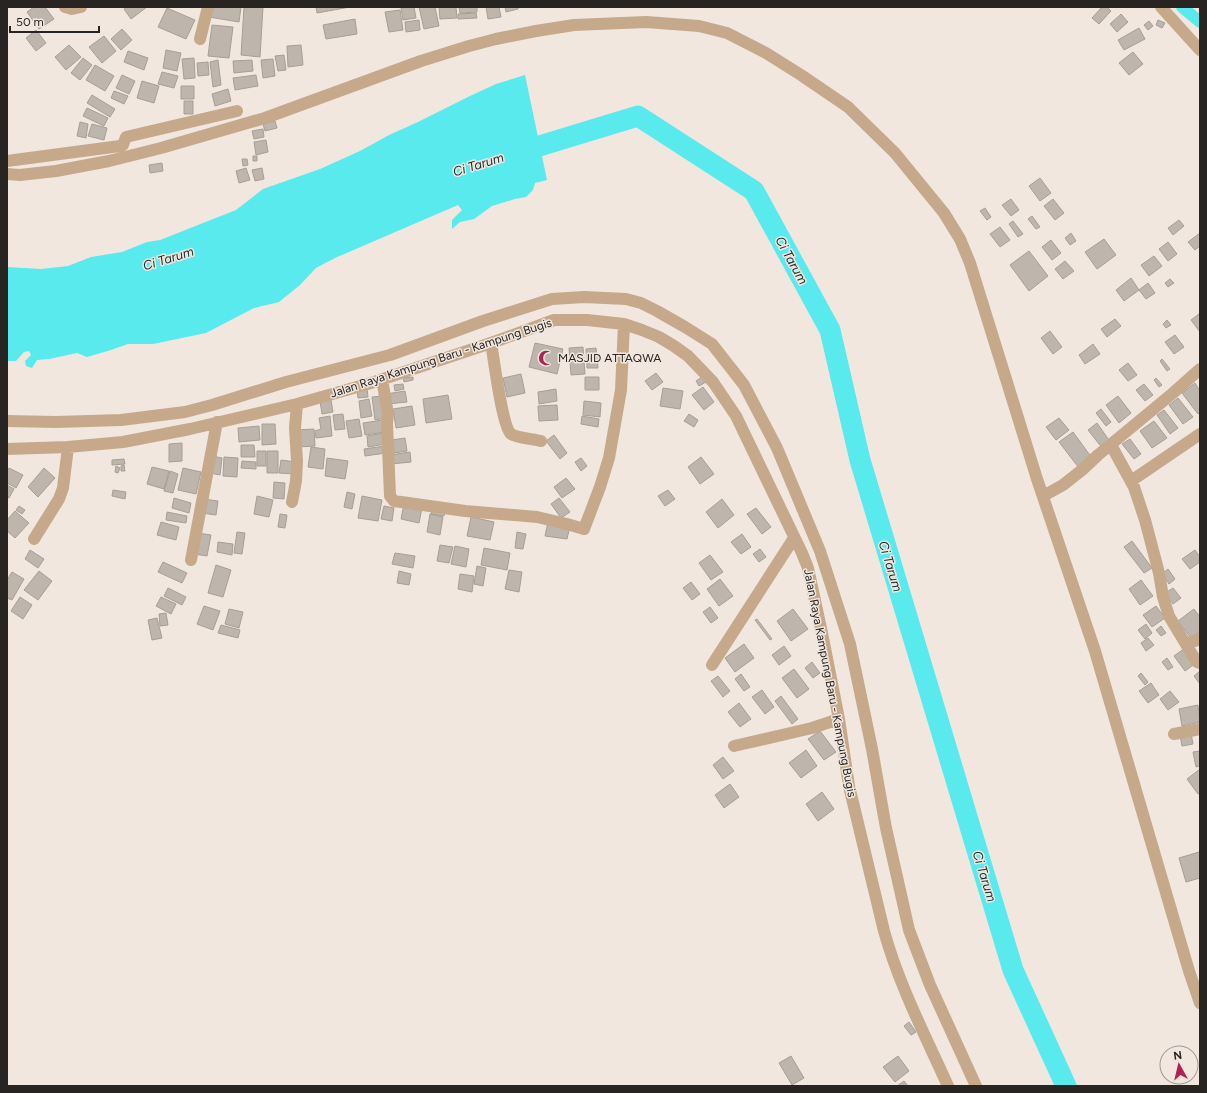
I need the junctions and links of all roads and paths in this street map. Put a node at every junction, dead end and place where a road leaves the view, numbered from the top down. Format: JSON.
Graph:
{"nodes":[{"id":1,"x":65,"y":7,"type":"edge"},
{"id":2,"x":81,"y":7,"type":"edge"},
{"id":3,"x":208,"y":7,"type":"edge"},
{"id":4,"x":1161,"y":7,"type":"edge"},
{"id":5,"x":200,"y":39,"type":"dead end"},
{"id":6,"x":1200,"y":50,"type":"edge"},
{"id":7,"x":237,"y":111,"type":"dead end"},
{"id":8,"x":7,"y":161,"type":"edge"},
{"id":9,"x":7,"y":174,"type":"edge"},
{"id":10,"x":624,"y":324,"type":"junction"},
{"id":11,"x":491,"y":343,"type":"junction"},
{"id":12,"x":1200,"y":369,"type":"edge"},
{"id":13,"x":382,"y":379,"type":"junction"},
{"id":14,"x":297,"y":404,"type":"junction"},
{"id":15,"x":7,"y":421,"type":"edge"},
{"id":16,"x":217,"y":422,"type":"junction"},
{"id":17,"x":1200,"y":434,"type":"edge"},
{"id":18,"x":541,"y":441,"type":"dead end"},
{"id":19,"x":1111,"y":445,"type":"junction"},
{"id":20,"x":68,"y":448,"type":"junction"},
{"id":21,"x":7,"y":449,"type":"edge"},
{"id":22,"x":1131,"y":481,"type":"junction"},
{"id":23,"x":1043,"y":496,"type":"junction"},
{"id":24,"x":292,"y":502,"type":"dead end"},
{"id":25,"x":794,"y":538,"type":"junction"},
{"id":26,"x":34,"y":539,"type":"dead end"},
{"id":27,"x":191,"y":560,"type":"dead end"},
{"id":28,"x":1200,"y":639,"type":"edge"},
{"id":29,"x":1186,"y":644,"type":"junction"},
{"id":30,"x":1200,"y":663,"type":"edge"},
{"id":31,"x":712,"y":665,"type":"dead end"},
{"id":32,"x":839,"y":719,"type":"junction"},
{"id":33,"x":1200,"y":729,"type":"edge"},
{"id":34,"x":1174,"y":734,"type":"dead end"},
{"id":35,"x":734,"y":746,"type":"dead end"},
{"id":36,"x":1200,"y":1003,"type":"edge"},
{"id":37,"x":948,"y":1086,"type":"edge"},
{"id":38,"x":976,"y":1086,"type":"edge"}],
"edges":[{"from":1,"to":2,"type":"street"},
{"from":3,"to":5,"type":"street"},
{"from":4,"to":6,"type":"street"},
{"from":7,"to":8,"type":"street"},
{"from":9,"to":23,"type":"street"},
{"from":10,"to":11,"type":"street","name":"Jalan Raya Kampung Baru - Kampung Bugis"},
{"from":10,"to":13,"type":"street"},
{"from":10,"to":25,"type":"street","name":"Jalan Raya Kampung Baru - Kampung Bugis"},
{"from":11,"to":13,"type":"street","name":"Jalan Raya Kampung Baru - Kampung Bugis"},
{"from":11,"to":18,"type":"street"},
{"from":12,"to":19,"type":"street"},
{"from":13,"to":14,"type":"street","name":"Jalan Raya Kampung Baru - Kampung Bugis"},
{"from":14,"to":16,"type":"street","name":"Jalan Raya Kampung Baru - Kampung Bugis"},
{"from":14,"to":24,"type":"street"},
{"from":15,"to":38,"type":"street"},
{"from":16,"to":20,"type":"street","name":"Jalan Raya Kampung Baru - Kampung Bugis"},
{"from":16,"to":27,"type":"street"},
{"from":17,"to":22,"type":"street"},
{"from":19,"to":22,"type":"street"},
{"from":19,"to":23,"type":"street"},
{"from":20,"to":21,"type":"street","name":"Jalan Raya Kampung Baru - Kampung Bugis"},
{"from":20,"to":26,"type":"street"},
{"from":22,"to":29,"type":"street"},
{"from":23,"to":36,"type":"street"},
{"from":25,"to":31,"type":"street"},
{"from":25,"to":32,"type":"street","name":"Jalan Raya Kampung Baru - Kampung Bugis"},
{"from":28,"to":29,"type":"street"},
{"from":29,"to":30,"type":"street"},
{"from":32,"to":35,"type":"street"},
{"from":32,"to":37,"type":"street","name":"Jalan Raya Kampung Baru - Kampung Bugis"},
{"from":33,"to":34,"type":"street"}]}
